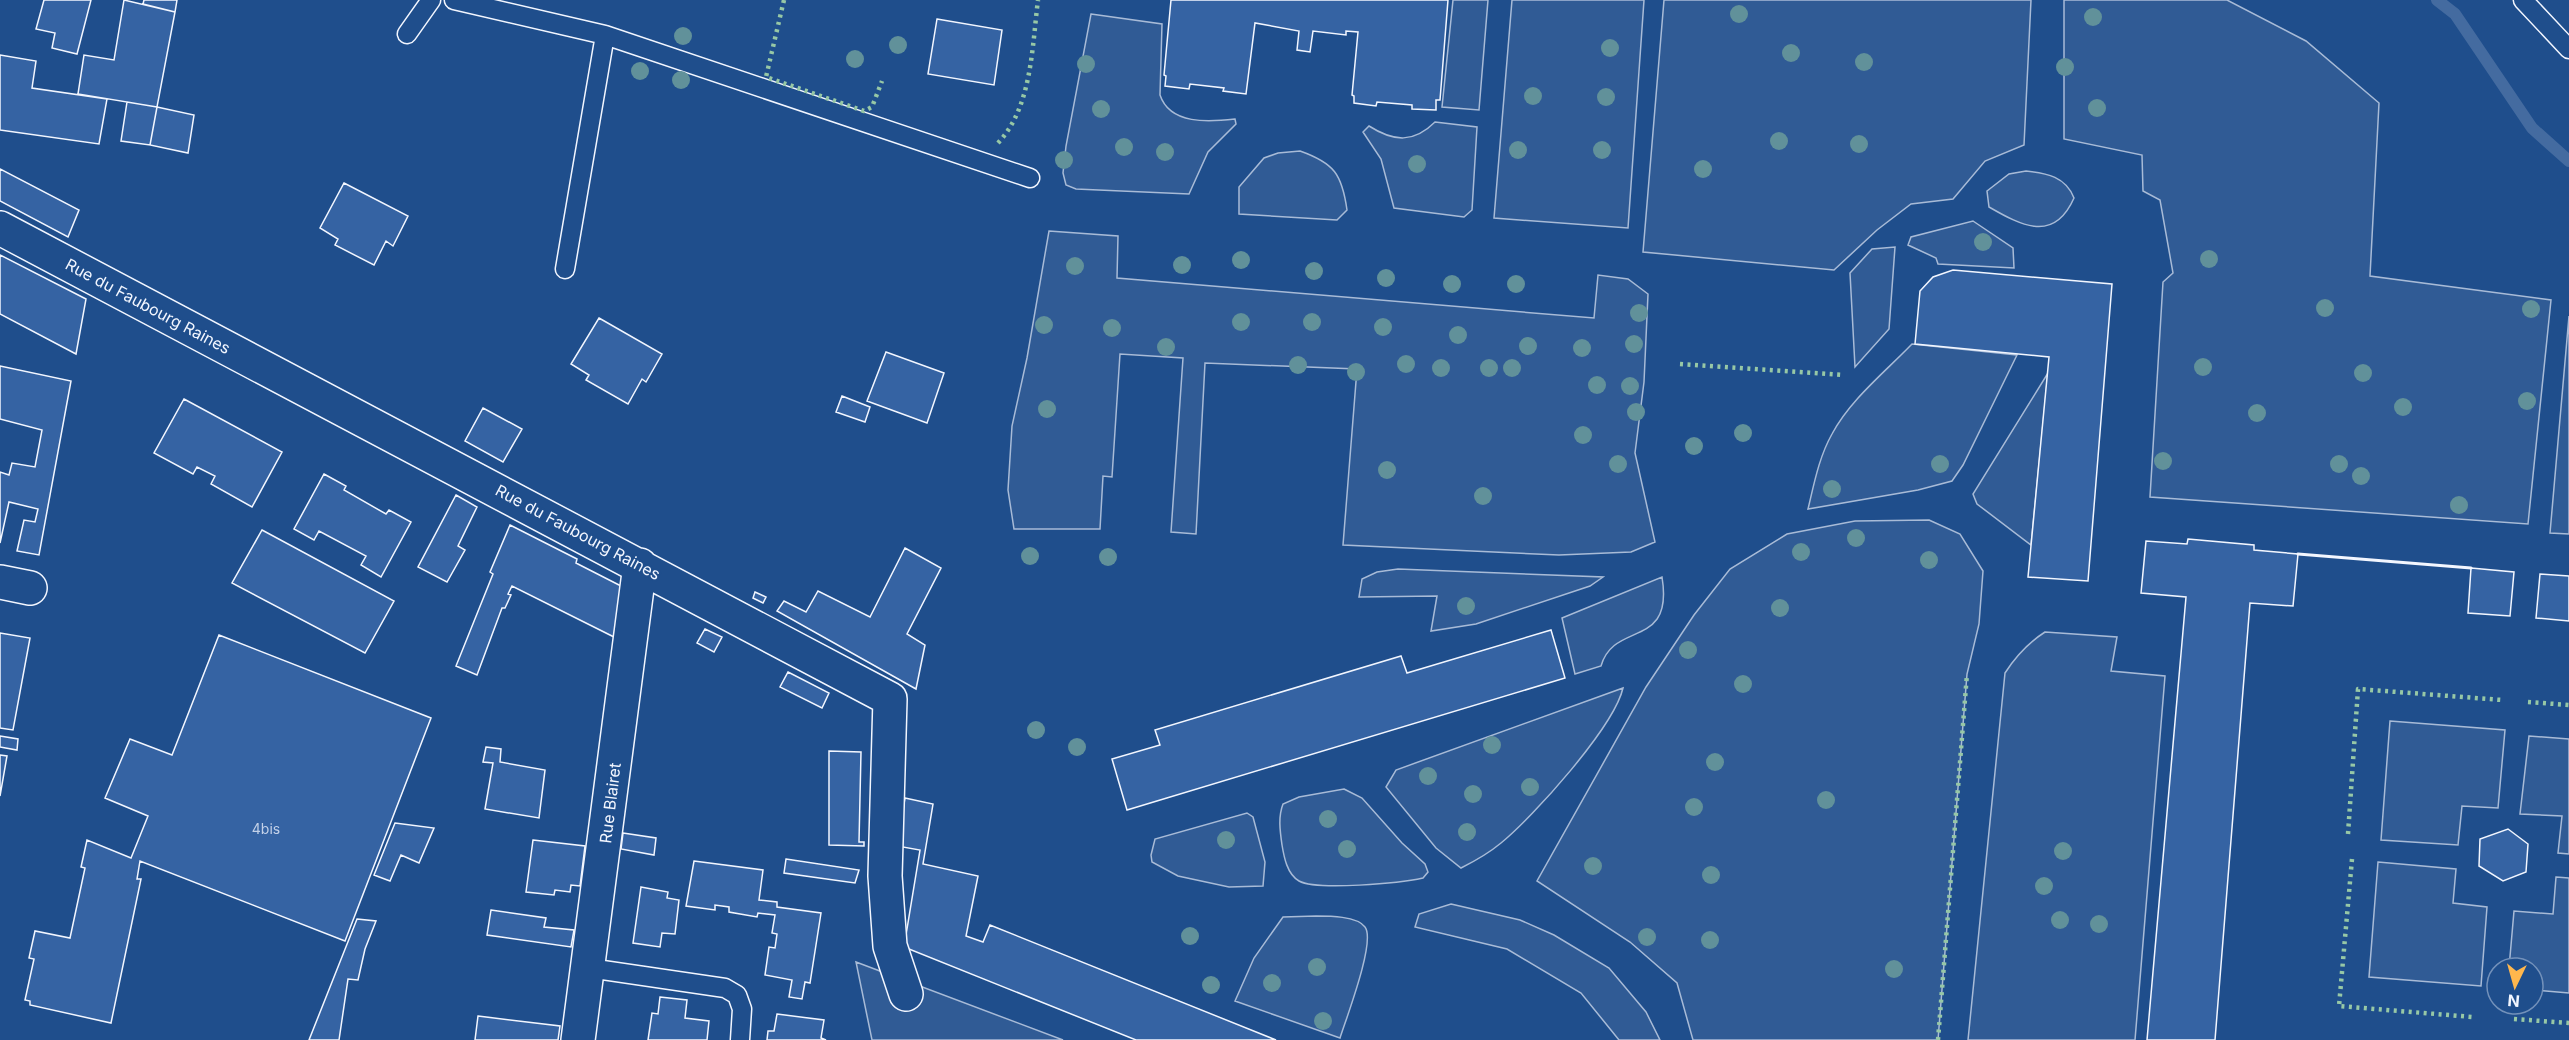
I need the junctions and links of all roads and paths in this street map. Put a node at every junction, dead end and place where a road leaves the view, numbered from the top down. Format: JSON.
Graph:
{"nodes":[{"id":1,"x":431,"y":0,"type":"edge"},
{"id":2,"x":454,"y":0,"type":"edge"},
{"id":3,"x":2523,"y":0,"type":"edge"},
{"id":4,"x":407,"y":34,"type":"dead end"},
{"id":5,"x":606,"y":35,"type":"junction"},
{"id":6,"x":2569,"y":49,"type":"edge"},
{"id":7,"x":1030,"y":178,"type":"dead end"},
{"id":8,"x":0,"y":228,"type":"edge"},
{"id":9,"x":565,"y":269,"type":"dead end"},
{"id":10,"x":640,"y":565,"type":"junction"},
{"id":11,"x":589,"y":968,"type":"junction"},
{"id":12,"x":906,"y":994,"type":"dead end"},
{"id":13,"x":578,"y":1040,"type":"edge"},
{"id":14,"x":740,"y":1040,"type":"edge"}],
"edges":[{"from":1,"to":4,"type":"lane"},
{"from":2,"to":5,"type":"lane"},
{"from":3,"to":6,"type":"lane"},
{"from":5,"to":7,"type":"lane"},
{"from":5,"to":9,"type":"lane"},
{"from":8,"to":10,"type":"street","name":"Rue du Faubourg Raines"},
{"from":10,"to":11,"type":"street","name":"Rue Blairet"},
{"from":10,"to":12,"type":"street","name":"Rue du Faubourg Raines"},
{"from":11,"to":13,"type":"street","name":"Rue Blairet"},
{"from":11,"to":14,"type":"lane"}]}
